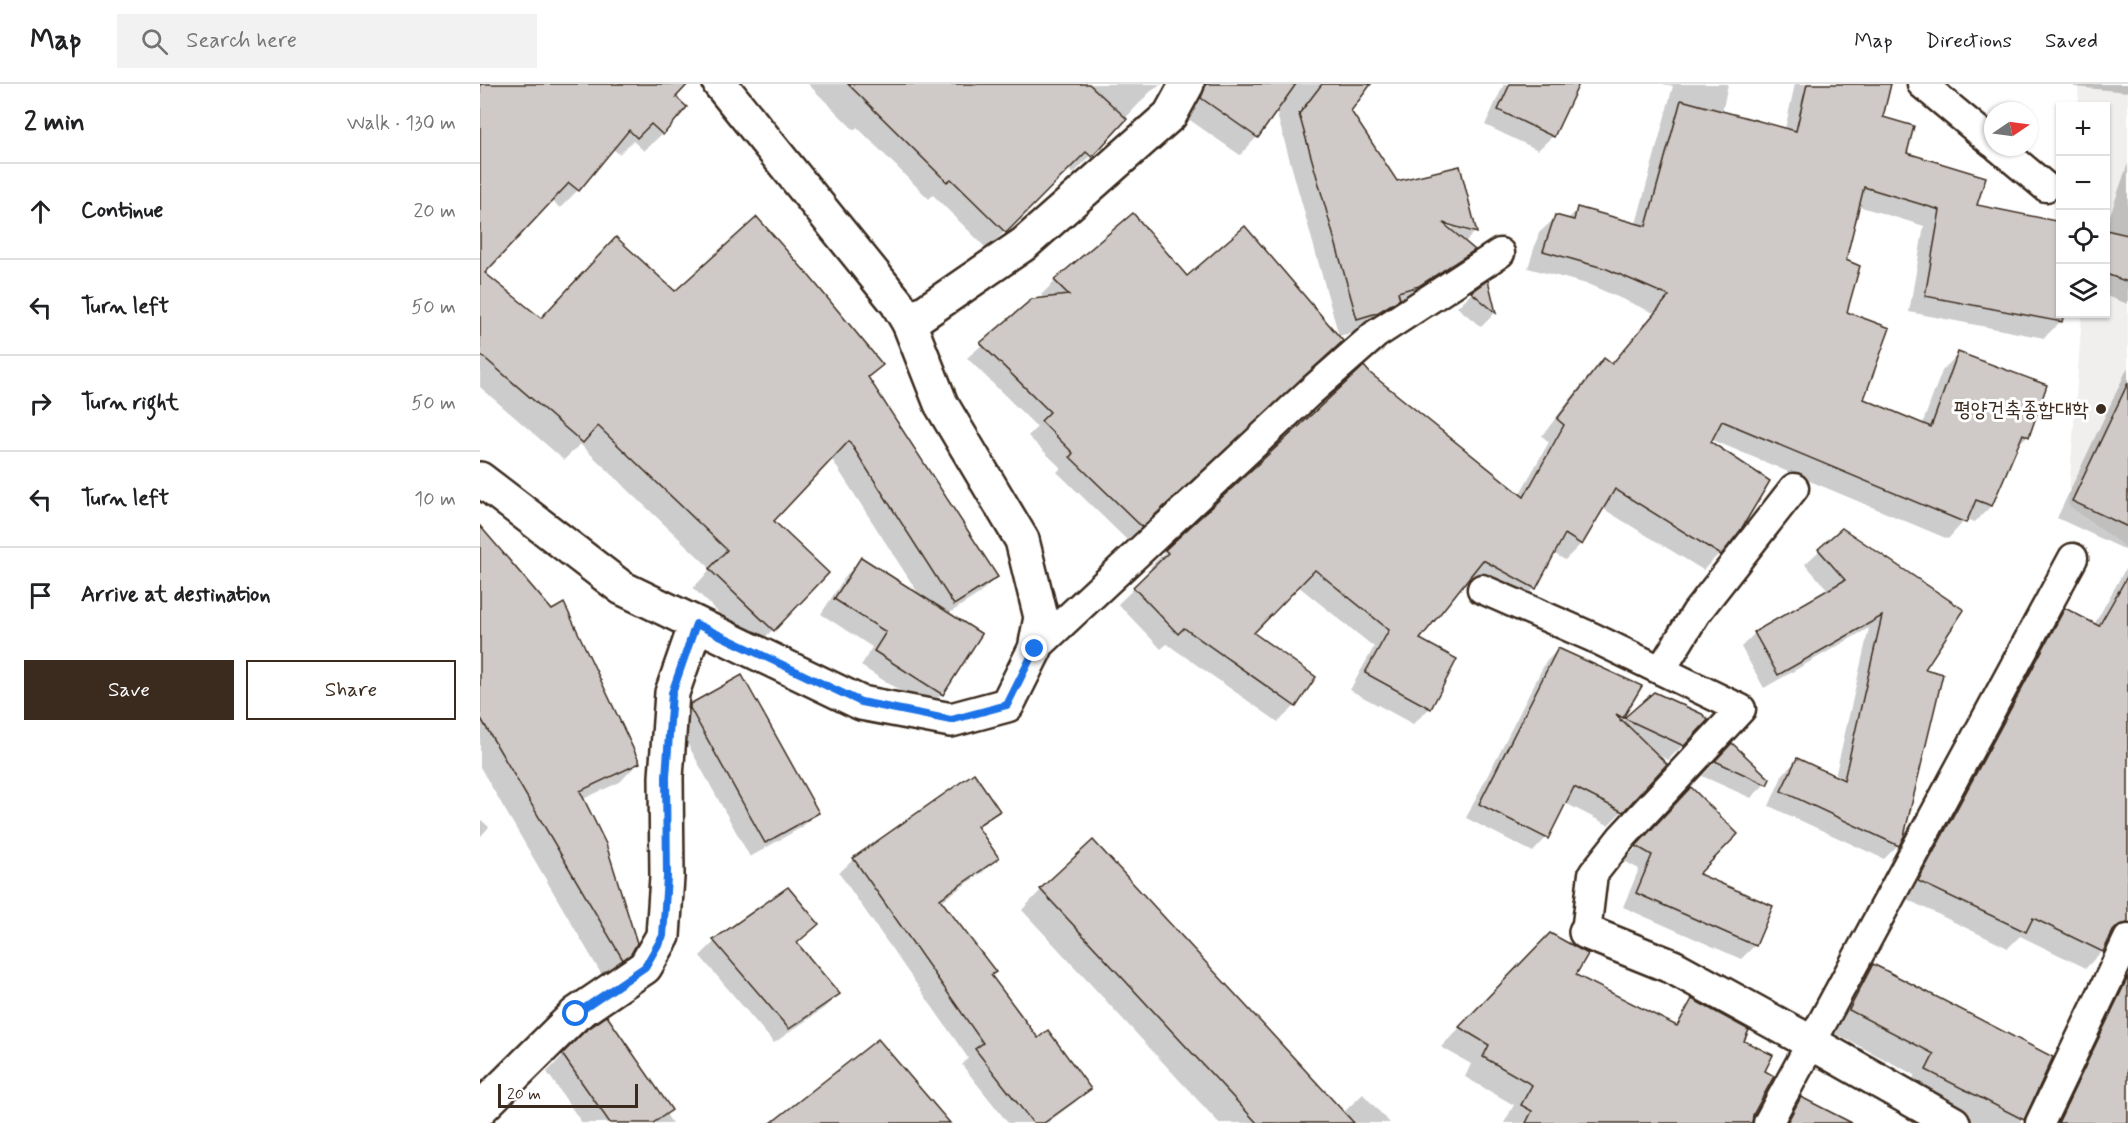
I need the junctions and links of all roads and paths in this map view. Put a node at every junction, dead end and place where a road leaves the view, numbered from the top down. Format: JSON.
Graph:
{"nodes":[{"id":1,"x":720,"y":84,"type":"edge"},
{"id":2,"x":1187,"y":84,"type":"edge"},
{"id":3,"x":1922,"y":84,"type":"edge"},
{"id":4,"x":1984,"y":136,"type":"edge"},
{"id":5,"x":2009,"y":156,"type":"edge"},
{"id":6,"x":2046,"y":187,"type":"dead end"},
{"id":7,"x":1500,"y":254,"type":"dead end"},
{"id":8,"x":909,"y":323,"type":"junction"},
{"id":9,"x":480,"y":479,"type":"edge"},
{"id":10,"x":1794,"y":488,"type":"dead end"},
{"id":11,"x":2073,"y":558,"type":"dead end"},
{"id":12,"x":1482,"y":589,"type":"dead end"},
{"id":13,"x":696,"y":624,"type":"junction"},
{"id":14,"x":1035,"y":649,"type":"junction"},
{"id":15,"x":1661,"y":670,"type":"junction"},
{"id":16,"x":1586,"y":932,"type":"joint"},
{"id":17,"x":2128,"y":939,"type":"edge"},
{"id":18,"x":1812,"y":1042,"type":"junction"},
{"id":19,"x":480,"y":1109,"type":"edge"},
{"id":20,"x":1768,"y":1123,"type":"edge"},
{"id":21,"x":1953,"y":1123,"type":"edge"},
{"id":22,"x":2040,"y":1123,"type":"edge"}],
"edges":[{"from":1,"to":8,"type":"street"},
{"from":2,"to":8,"type":"street"},
{"from":3,"to":4,"type":"lane"},
{"from":5,"to":6,"type":"lane"},
{"from":7,"to":14,"type":"lane"},
{"from":8,"to":14,"type":"street"},
{"from":9,"to":13,"type":"street"},
{"from":10,"to":15,"type":"lane"},
{"from":11,"to":18,"type":"lane"},
{"from":12,"to":15,"type":"lane"},
{"from":13,"to":14,"type":"street"},
{"from":13,"to":19,"type":"street"},
{"from":15,"to":16,"type":"lane"},
{"from":16,"to":18,"type":"street"},
{"from":17,"to":22,"type":"lane"},
{"from":18,"to":20,"type":"lane"},
{"from":18,"to":21,"type":"street"}]}
